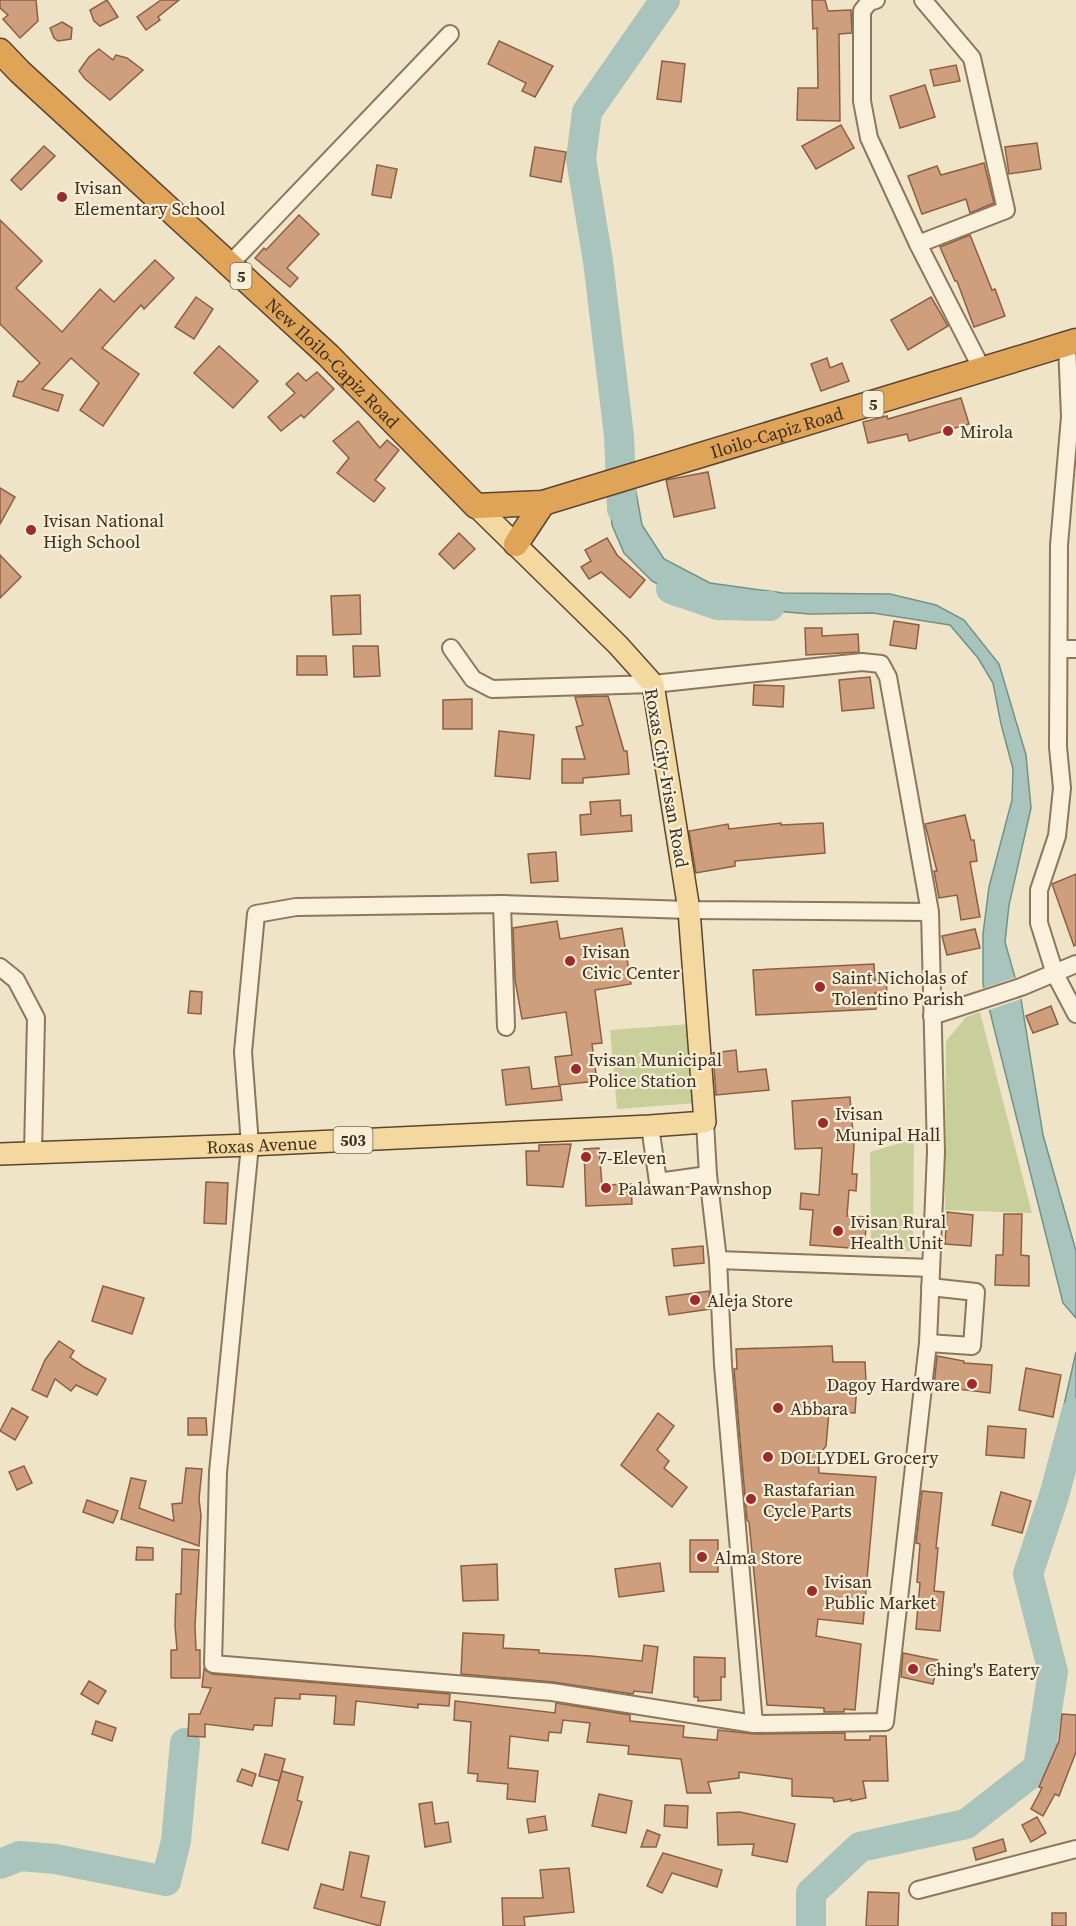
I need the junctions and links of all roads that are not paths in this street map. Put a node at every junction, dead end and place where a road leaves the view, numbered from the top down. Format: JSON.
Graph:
{"nodes":[{"id":1,"x":876,"y":0,"type":"edge"},
{"id":2,"x":923,"y":0,"type":"edge"},
{"id":3,"x":450,"y":34,"type":"dead end"},
{"id":4,"x":0,"y":51,"type":"edge"},
{"id":5,"x":918,"y":244,"type":"junction"},
{"id":6,"x":230,"y":265,"type":"junction"},
{"id":7,"x":1071,"y":343,"type":"edge"},
{"id":8,"x":983,"y":371,"type":"junction"},
{"id":9,"x":543,"y":503,"type":"junction"},
{"id":10,"x":476,"y":506,"type":"junction"},
{"id":11,"x":516,"y":544,"type":"junction"},
{"id":12,"x":451,"y":648,"type":"dead end"},
{"id":13,"x":1067,"y":649,"type":"edge"},
{"id":14,"x":653,"y":684,"type":"junction"},
{"id":15,"x":502,"y":903,"type":"junction"},
{"id":16,"x":689,"y":910,"type":"junction"},
{"id":17,"x":930,"y":912,"type":"junction"},
{"id":18,"x":1076,"y":964,"type":"edge"},
{"id":19,"x":0,"y":967,"type":"edge"},
{"id":20,"x":1055,"y":974,"type":"junction"},
{"id":21,"x":1076,"y":1014,"type":"edge"},
{"id":22,"x":932,"y":1016,"type":"junction"},
{"id":23,"x":506,"y":1027,"type":"dead end"},
{"id":24,"x":705,"y":1122,"type":"junction"},
{"id":25,"x":650,"y":1126,"type":"junction"},
{"id":26,"x":250,"y":1145,"type":"junction"},
{"id":27,"x":33,"y":1153,"type":"junction"},
{"id":28,"x":0,"y":1154,"type":"edge"},
{"id":29,"x":708,"y":1176,"type":"junction"},
{"id":30,"x":718,"y":1260,"type":"junction"},
{"id":31,"x":931,"y":1268,"type":"junction"},
{"id":32,"x":930,"y":1287,"type":"junction"},
{"id":33,"x":928,"y":1342,"type":"junction"},
{"id":34,"x":754,"y":1724,"type":"junction"},
{"id":35,"x":1076,"y":1849,"type":"edge"},
{"id":36,"x":918,"y":1890,"type":"dead end"}],
"edges":[{"from":1,"to":5,"type":"street"},
{"from":2,"to":5,"type":"street"},
{"from":3,"to":6,"type":"street"},
{"from":4,"to":6,"type":"highway","name":"New Iloilo-Capiz Road","number":"5"},
{"from":5,"to":8,"type":"street"},
{"from":6,"to":10,"type":"highway","name":"New Iloilo-Capiz Road","number":"5"},
{"from":7,"to":8,"type":"highway","name":"Iloilo-Capiz Road","number":"5"},
{"from":7,"to":13,"type":"street"},
{"from":8,"to":9,"type":"highway","name":"Iloilo-Capiz Road","number":"5"},
{"from":9,"to":10,"type":"highway","name":"Iloilo-Capiz Road","number":"5"},
{"from":9,"to":11,"type":"highway"},
{"from":10,"to":11,"type":"main road","name":"Roxas City-Ivisan Road"},
{"from":11,"to":14,"type":"main road","name":"Roxas City-Ivisan Road"},
{"from":12,"to":14,"type":"street"},
{"from":13,"to":20,"type":"street"},
{"from":14,"to":16,"type":"main road","name":"Roxas City-Ivisan Road"},
{"from":14,"to":17,"type":"street"},
{"from":15,"to":16,"type":"street"},
{"from":15,"to":23,"type":"street"},
{"from":15,"to":26,"type":"street"},
{"from":16,"to":17,"type":"street"},
{"from":16,"to":24,"type":"main road","name":"Roxas City-Ivisan Road"},
{"from":17,"to":22,"type":"street"},
{"from":18,"to":20,"type":"street"},
{"from":19,"to":27,"type":"street"},
{"from":20,"to":21,"type":"street"},
{"from":20,"to":22,"type":"street"},
{"from":22,"to":31,"type":"street"},
{"from":24,"to":25,"type":"main road","name":"Roxas Avenue","number":"503"},
{"from":24,"to":29,"type":"street"},
{"from":25,"to":26,"type":"main road","name":"Roxas Avenue","number":"503"},
{"from":25,"to":29,"type":"street"},
{"from":26,"to":27,"type":"main road","name":"Roxas Avenue","number":"503"},
{"from":26,"to":34,"type":"street"},
{"from":27,"to":28,"type":"main road","name":"Roxas Avenue","number":"503"},
{"from":29,"to":30,"type":"street"},
{"from":30,"to":31,"type":"street"},
{"from":30,"to":34,"type":"street"},
{"from":31,"to":32,"type":"street"},
{"from":32,"to":33,"type":"street"},
{"from":32,"to":33,"type":"street"},
{"from":33,"to":34,"type":"street"},
{"from":35,"to":36,"type":"street"}]}
